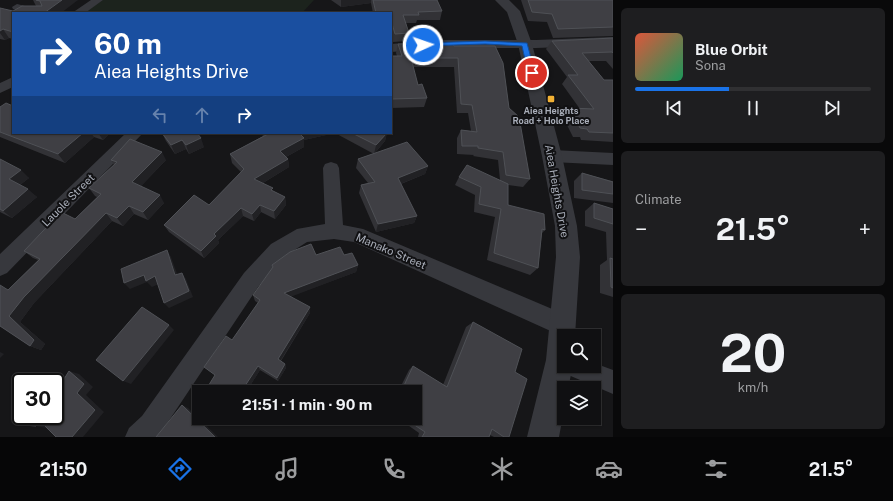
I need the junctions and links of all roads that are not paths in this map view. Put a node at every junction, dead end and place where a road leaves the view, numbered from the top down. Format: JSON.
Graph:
{"nodes":[{"id":1,"x":98,"y":0,"type":"edge"},
{"id":2,"x":501,"y":0,"type":"edge"},
{"id":3,"x":17,"y":7,"type":"edge"},
{"id":4,"x":37,"y":12,"type":"edge"},
{"id":5,"x":79,"y":12,"type":"edge"},
{"id":6,"x":613,"y":41,"type":"edge"},
{"id":7,"x":525,"y":44,"type":"junction"},
{"id":8,"x":392,"y":48,"type":"edge"},
{"id":9,"x":12,"y":82,"type":"edge"},
{"id":10,"x":0,"y":89,"type":"edge"},
{"id":11,"x":135,"y":134,"type":"edge"},
{"id":12,"x":552,"y":156,"type":"junction"},
{"id":13,"x":613,"y":159,"type":"edge"},
{"id":14,"x":330,"y":168,"type":"dead end"},
{"id":15,"x":334,"y":231,"type":"junction"},
{"id":16,"x":0,"y":267,"type":"edge"},
{"id":17,"x":563,"y":324,"type":"junction"},
{"id":18,"x":563,"y":329,"type":"edge"},
{"id":19,"x":563,"y":373,"type":"edge"},
{"id":20,"x":591,"y":373,"type":"edge"},
{"id":21,"x":613,"y":382,"type":"edge"},
{"id":22,"x":138,"y":437,"type":"edge"},
{"id":23,"x":543,"y":437,"type":"edge"}],
"edges":[{"from":1,"to":5,"type":"street"},
{"from":2,"to":7,"type":"street","name":"Aiea Heights Drive"},
{"from":3,"to":4,"type":"street"},
{"from":6,"to":7,"type":"street"},
{"from":7,"to":8,"type":"street"},
{"from":7,"to":12,"type":"street","name":"Aiea Heights Drive"},
{"from":9,"to":10,"type":"street"},
{"from":11,"to":16,"type":"street","name":"Lauole Street"},
{"from":12,"to":13,"type":"street"},
{"from":12,"to":17,"type":"street","name":"Aiea Heights Drive"},
{"from":14,"to":15,"type":"street"},
{"from":15,"to":17,"type":"street","name":"Manako Street"},
{"from":15,"to":22,"type":"street","name":"Manako Street"},
{"from":17,"to":18,"type":"street","name":"Aiea Heights Drive"},
{"from":19,"to":23,"type":"street","name":"Aiea Heights Drive"},
{"from":20,"to":21,"type":"street"}]}
